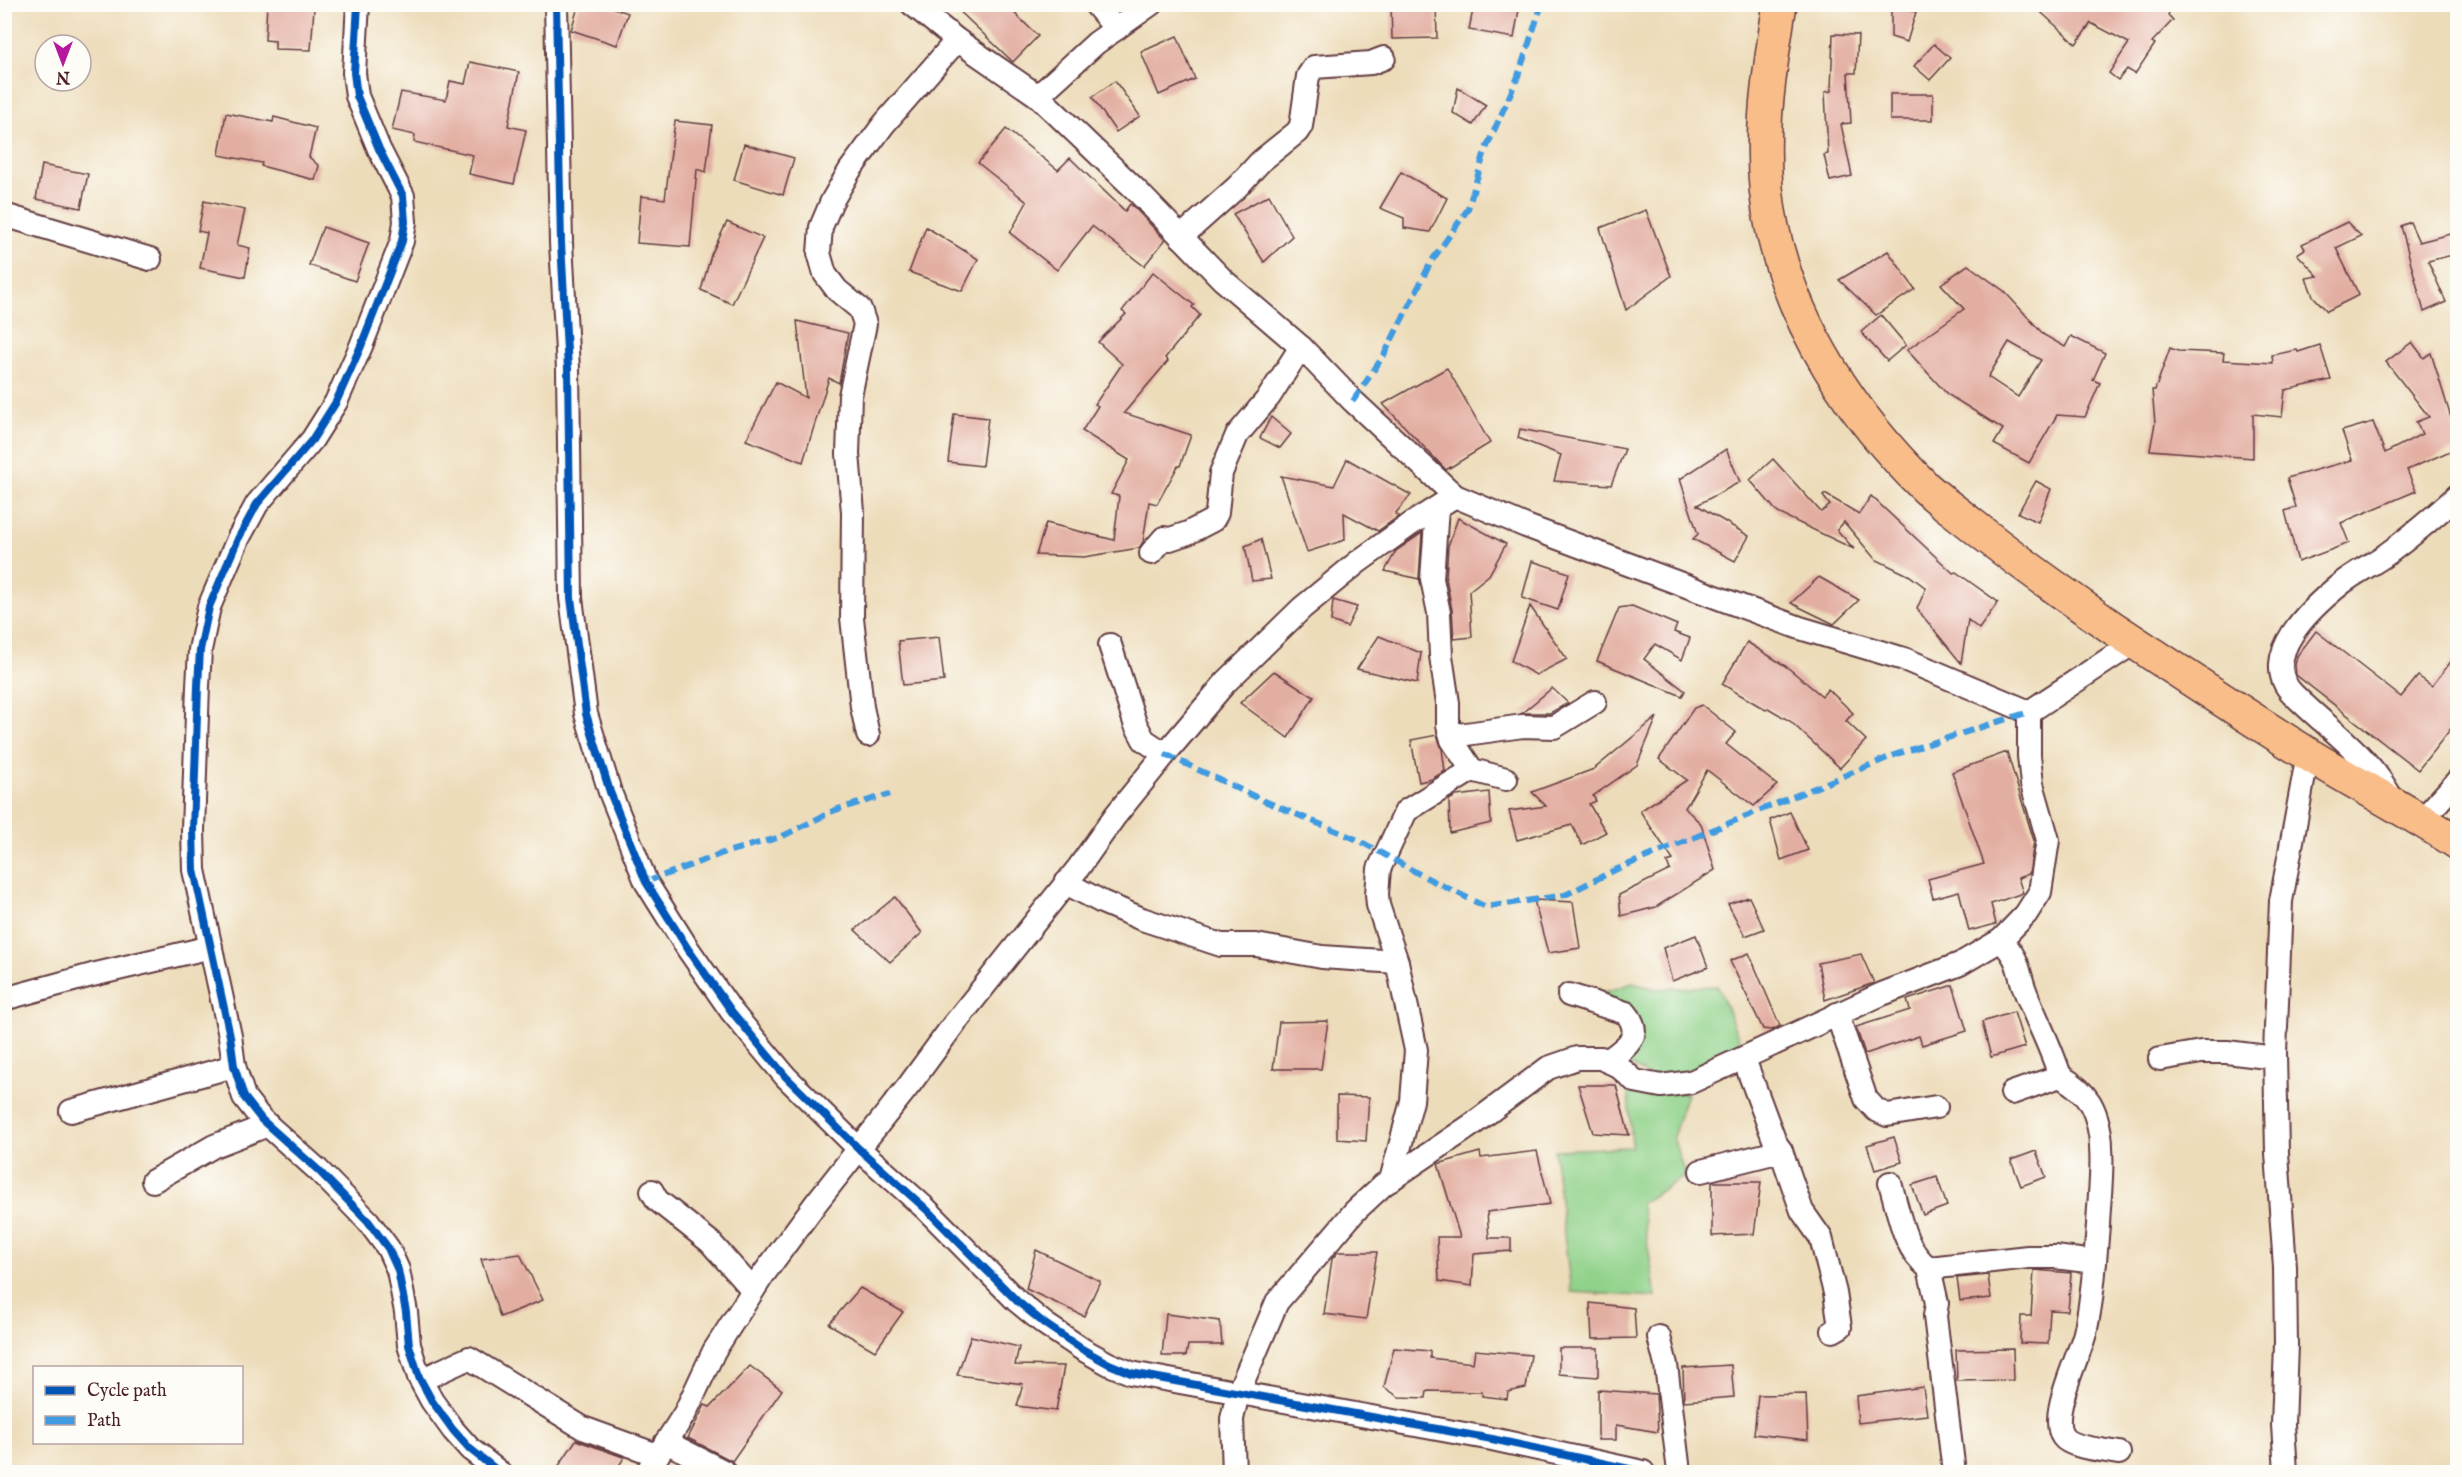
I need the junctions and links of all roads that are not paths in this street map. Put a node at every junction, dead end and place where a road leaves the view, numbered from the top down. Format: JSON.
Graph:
{"nodes":[{"id":1,"x":358,"y":4,"type":"edge"},
{"id":2,"x":556,"y":4,"type":"edge"},
{"id":3,"x":912,"y":4,"type":"edge"},
{"id":4,"x":1095,"y":4,"type":"edge"},
{"id":5,"x":1151,"y":4,"type":"edge"},
{"id":6,"x":1780,"y":4,"type":"edge"},
{"id":7,"x":1116,"y":29,"type":"junction"},
{"id":8,"x":957,"y":40,"type":"junction"},
{"id":9,"x":1384,"y":58,"type":"dead end"},
{"id":10,"x":1038,"y":96,"type":"junction"},
{"id":11,"x":4,"y":215,"type":"edge"},
{"id":12,"x":1181,"y":237,"type":"junction"},
{"id":13,"x":150,"y":259,"type":"dead end"},
{"id":14,"x":1301,"y":347,"type":"junction"},
{"id":15,"x":2457,"y":495,"type":"edge"},
{"id":16,"x":1446,"y":502,"type":"junction"},
{"id":17,"x":1151,"y":553,"type":"dead end"},
{"id":18,"x":2135,"y":642,"type":"junction"},
{"id":19,"x":1110,"y":645,"type":"dead end"},
{"id":20,"x":1594,"y":702,"type":"dead end"},
{"id":21,"x":2029,"y":712,"type":"junction"},
{"id":22,"x":1449,"y":730,"type":"junction"},
{"id":23,"x":868,"y":735,"type":"dead end"},
{"id":24,"x":1165,"y":754,"type":"junction"},
{"id":25,"x":2308,"y":754,"type":"junction"},
{"id":26,"x":1472,"y":770,"type":"junction"},
{"id":27,"x":1506,"y":779,"type":"dead end"},
{"id":28,"x":2457,"y":780,"type":"edge"},
{"id":29,"x":2409,"y":813,"type":"junction"},
{"id":30,"x":2457,"y":843,"type":"edge"},
{"id":31,"x":1066,"y":883,"type":"junction"},
{"id":32,"x":2001,"y":939,"type":"junction"},
{"id":33,"x":211,"y":947,"type":"junction"},
{"id":34,"x":1397,"y":962,"type":"junction"},
{"id":35,"x":1569,"y":995,"type":"dead end"},
{"id":36,"x":4,"y":999,"type":"edge"},
{"id":37,"x":1837,"y":1014,"type":"junction"},
{"id":38,"x":2276,"y":1058,"type":"junction"},
{"id":39,"x":1744,"y":1059,"type":"junction"},
{"id":40,"x":2160,"y":1059,"type":"dead end"},
{"id":41,"x":1607,"y":1061,"type":"junction"},
{"id":42,"x":234,"y":1066,"type":"junction"},
{"id":43,"x":2060,"y":1076,"type":"junction"},
{"id":44,"x":2012,"y":1094,"type":"dead end"},
{"id":45,"x":1936,"y":1107,"type":"dead end"},
{"id":46,"x":71,"y":1111,"type":"dead end"},
{"id":47,"x":268,"y":1125,"type":"junction"},
{"id":48,"x":859,"y":1149,"type":"junction"},
{"id":49,"x":1781,"y":1151,"type":"junction"},
{"id":50,"x":1701,"y":1171,"type":"dead end"},
{"id":51,"x":1391,"y":1180,"type":"junction"},
{"id":52,"x":153,"y":1181,"type":"dead end"},
{"id":53,"x":1890,"y":1183,"type":"dead end"},
{"id":54,"x":652,"y":1191,"type":"dead end"},
{"id":55,"x":2095,"y":1262,"type":"junction"},
{"id":56,"x":1929,"y":1268,"type":"junction"},
{"id":57,"x":753,"y":1290,"type":"junction"},
{"id":58,"x":1833,"y":1330,"type":"dead end"},
{"id":59,"x":1659,"y":1337,"type":"dead end"},
{"id":60,"x":421,"y":1380,"type":"junction"},
{"id":61,"x":1238,"y":1393,"type":"junction"},
{"id":62,"x":2120,"y":1453,"type":"dead end"},
{"id":63,"x":657,"y":1457,"type":"edge"},
{"id":64,"x":499,"y":1473,"type":"edge"},
{"id":65,"x":725,"y":1473,"type":"edge"},
{"id":66,"x":1234,"y":1473,"type":"edge"},
{"id":67,"x":1643,"y":1473,"type":"edge"},
{"id":68,"x":1680,"y":1473,"type":"edge"},
{"id":69,"x":1954,"y":1473,"type":"edge"},
{"id":70,"x":2286,"y":1473,"type":"edge"}],
"edges":[{"from":1,"to":33,"type":"street"},
{"from":2,"to":48,"type":"street"},
{"from":3,"to":8,"type":"street"},
{"from":4,"to":7,"type":"street"},
{"from":5,"to":7,"type":"street"},
{"from":6,"to":18,"type":"highway"},
{"from":7,"to":10,"type":"street"},
{"from":8,"to":10,"type":"street"},
{"from":8,"to":23,"type":"street"},
{"from":9,"to":12,"type":"street"},
{"from":10,"to":12,"type":"street"},
{"from":11,"to":13,"type":"street"},
{"from":12,"to":14,"type":"street"},
{"from":14,"to":16,"type":"street"},
{"from":14,"to":17,"type":"street"},
{"from":15,"to":29,"type":"street"},
{"from":16,"to":21,"type":"street"},
{"from":16,"to":22,"type":"street"},
{"from":16,"to":24,"type":"street"},
{"from":18,"to":21,"type":"street"},
{"from":18,"to":25,"type":"highway"},
{"from":19,"to":24,"type":"street"},
{"from":20,"to":22,"type":"street"},
{"from":21,"to":32,"type":"street"},
{"from":22,"to":26,"type":"street"},
{"from":24,"to":31,"type":"street"},
{"from":25,"to":29,"type":"highway"},
{"from":25,"to":38,"type":"street"},
{"from":26,"to":27,"type":"street"},
{"from":26,"to":34,"type":"street"},
{"from":28,"to":29,"type":"street"},
{"from":29,"to":30,"type":"highway"},
{"from":31,"to":34,"type":"street"},
{"from":31,"to":48,"type":"street"},
{"from":32,"to":37,"type":"street"},
{"from":32,"to":43,"type":"street"},
{"from":33,"to":36,"type":"street"},
{"from":33,"to":42,"type":"street"},
{"from":34,"to":51,"type":"street"},
{"from":35,"to":41,"type":"street"},
{"from":37,"to":39,"type":"street"},
{"from":37,"to":45,"type":"street"},
{"from":38,"to":40,"type":"street"},
{"from":38,"to":70,"type":"street"},
{"from":39,"to":41,"type":"street"},
{"from":39,"to":49,"type":"street"},
{"from":41,"to":51,"type":"street"},
{"from":42,"to":46,"type":"street"},
{"from":42,"to":47,"type":"street"},
{"from":43,"to":44,"type":"street"},
{"from":43,"to":55,"type":"street"},
{"from":47,"to":52,"type":"street"},
{"from":47,"to":60,"type":"street"},
{"from":48,"to":57,"type":"street"},
{"from":48,"to":61,"type":"street"},
{"from":49,"to":50,"type":"street"},
{"from":49,"to":58,"type":"street"},
{"from":51,"to":61,"type":"street"},
{"from":53,"to":56,"type":"street"},
{"from":54,"to":57,"type":"street"},
{"from":55,"to":56,"type":"street"},
{"from":55,"to":62,"type":"street"},
{"from":56,"to":69,"type":"street"},
{"from":57,"to":63,"type":"street"},
{"from":59,"to":68,"type":"street"},
{"from":60,"to":63,"type":"street"},
{"from":60,"to":64,"type":"street"},
{"from":61,"to":66,"type":"street"},
{"from":61,"to":67,"type":"street"},
{"from":63,"to":65,"type":"street"}]}
